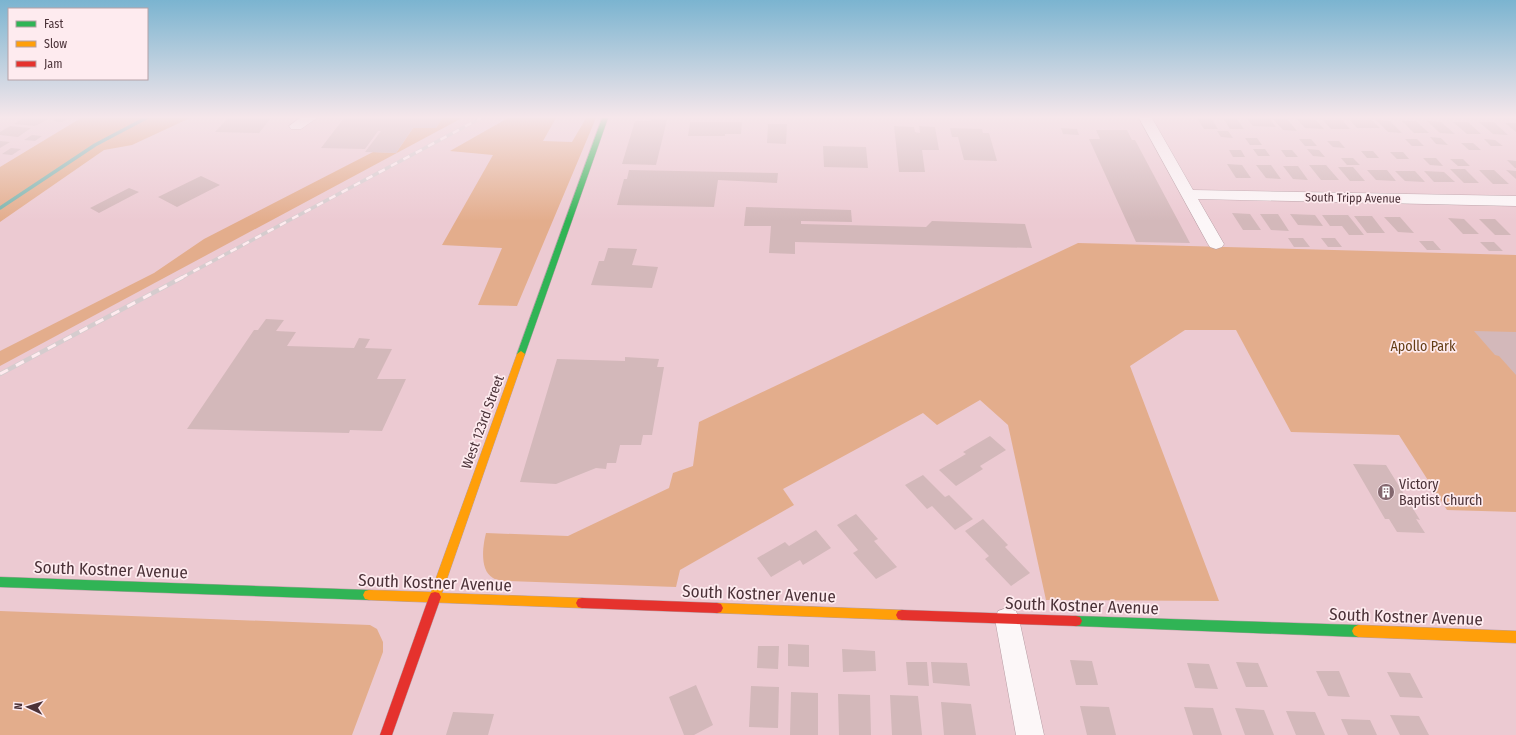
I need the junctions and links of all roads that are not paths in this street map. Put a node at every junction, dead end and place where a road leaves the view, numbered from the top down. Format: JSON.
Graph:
{"nodes":[{"id":1,"x":594,"y":152,"type":"edge"},
{"id":2,"x":1165,"y":152,"type":"edge"},
{"id":3,"x":1190,"y":194,"type":"junction"},
{"id":4,"x":1516,"y":201,"type":"edge"},
{"id":5,"x":1216,"y":244,"type":"dead end"},
{"id":6,"x":0,"y":582,"type":"edge"},
{"id":7,"x":435,"y":599,"type":"junction"},
{"id":8,"x":1007,"y":619,"type":"junction"},
{"id":9,"x":1516,"y":637,"type":"edge"},
{"id":10,"x":386,"y":735,"type":"edge"},
{"id":11,"x":1030,"y":735,"type":"edge"}],
"edges":[{"from":1,"to":7,"type":"street","name":"West 123rd Street"},
{"from":2,"to":3,"type":"street"},
{"from":3,"to":4,"type":"street","name":"South Tripp Avenue"},
{"from":3,"to":5,"type":"street"},
{"from":6,"to":7,"type":"street","name":"South Kostner Avenue"},
{"from":7,"to":8,"type":"street","name":"South Kostner Avenue"},
{"from":7,"to":10,"type":"street","name":"West 123rd Street"},
{"from":8,"to":9,"type":"street","name":"South Kostner Avenue"},
{"from":8,"to":11,"type":"street"}]}
